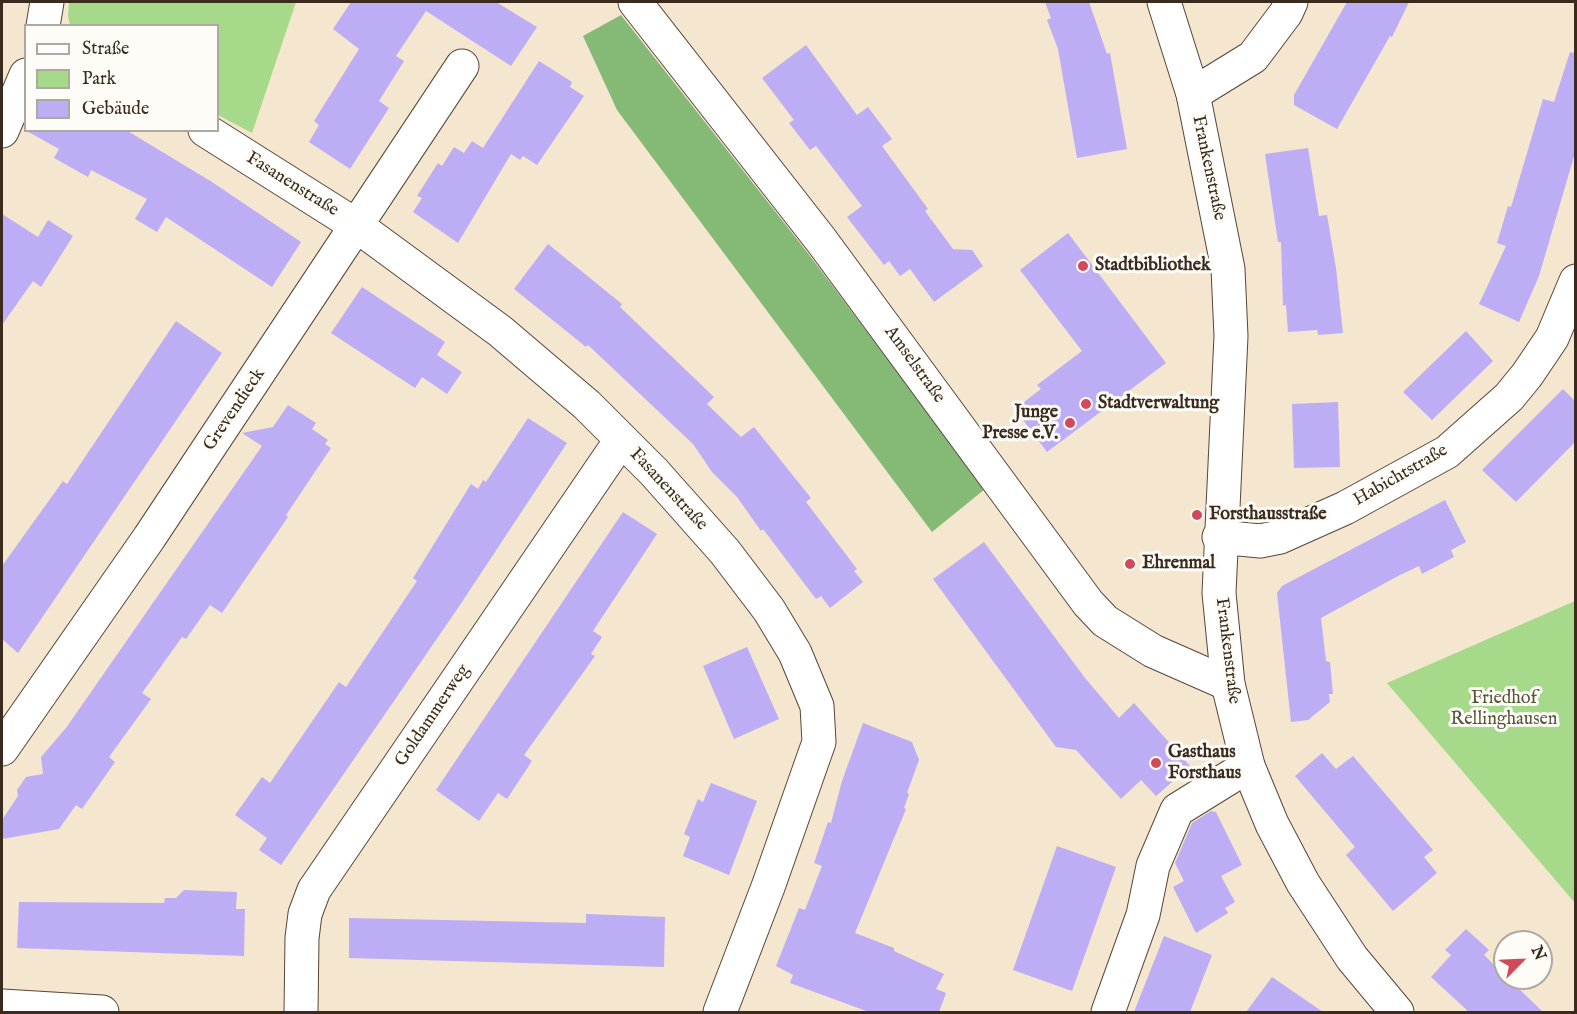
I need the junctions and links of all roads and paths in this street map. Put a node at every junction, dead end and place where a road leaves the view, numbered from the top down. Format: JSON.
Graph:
{"nodes":[{"id":1,"x":48,"y":2,"type":"edge"},
{"id":2,"x":635,"y":2,"type":"edge"},
{"id":3,"x":1164,"y":2,"type":"edge"},
{"id":4,"x":1291,"y":2,"type":"edge"},
{"id":5,"x":43,"y":24,"type":"edge"},
{"id":6,"x":462,"y":66,"type":"dead end"},
{"id":7,"x":24,"y":80,"type":"edge"},
{"id":8,"x":1193,"y":94,"type":"junction"},
{"id":9,"x":2,"y":131,"type":"edge"},
{"id":10,"x":208,"y":132,"type":"edge"},
{"id":11,"x":357,"y":226,"type":"junction"},
{"id":12,"x":1575,"y":281,"type":"edge"},
{"id":13,"x":621,"y":440,"type":"junction"},
{"id":14,"x":1220,"y":537,"type":"junction"},
{"id":15,"x":1228,"y":684,"type":"junction"},
{"id":16,"x":2,"y":750,"type":"edge"},
{"id":17,"x":1248,"y":766,"type":"junction"},
{"id":18,"x":2,"y":1006,"type":"edge"},
{"id":19,"x":102,"y":1012,"type":"edge"},
{"id":20,"x":301,"y":1012,"type":"edge"},
{"id":21,"x":720,"y":1012,"type":"edge"},
{"id":22,"x":1108,"y":1012,"type":"edge"},
{"id":23,"x":1397,"y":1012,"type":"edge"}],
"edges":[{"from":1,"to":5,"type":"street"},
{"from":2,"to":15,"type":"street","name":"Amselstraße"},
{"from":3,"to":8,"type":"street","name":"Frankenstraße"},
{"from":4,"to":8,"type":"street"},
{"from":6,"to":11,"type":"street","name":"Grevendieck"},
{"from":7,"to":9,"type":"street"},
{"from":8,"to":14,"type":"street","name":"Frankenstraße"},
{"from":10,"to":11,"type":"street","name":"Fasanenstraße"},
{"from":11,"to":13,"type":"street","name":"Fasanenstraße"},
{"from":11,"to":16,"type":"street","name":"Grevendieck"},
{"from":12,"to":14,"type":"street","name":"Habichtstraße"},
{"from":13,"to":20,"type":"street","name":"Goldammerweg"},
{"from":13,"to":21,"type":"street","name":"Fasanenstraße"},
{"from":14,"to":15,"type":"street","name":"Frankenstraße"},
{"from":15,"to":17,"type":"street","name":"Frankenstraße"},
{"from":17,"to":22,"type":"street"},
{"from":17,"to":23,"type":"street","name":"Frankenstraße"},
{"from":18,"to":19,"type":"street"}]}
